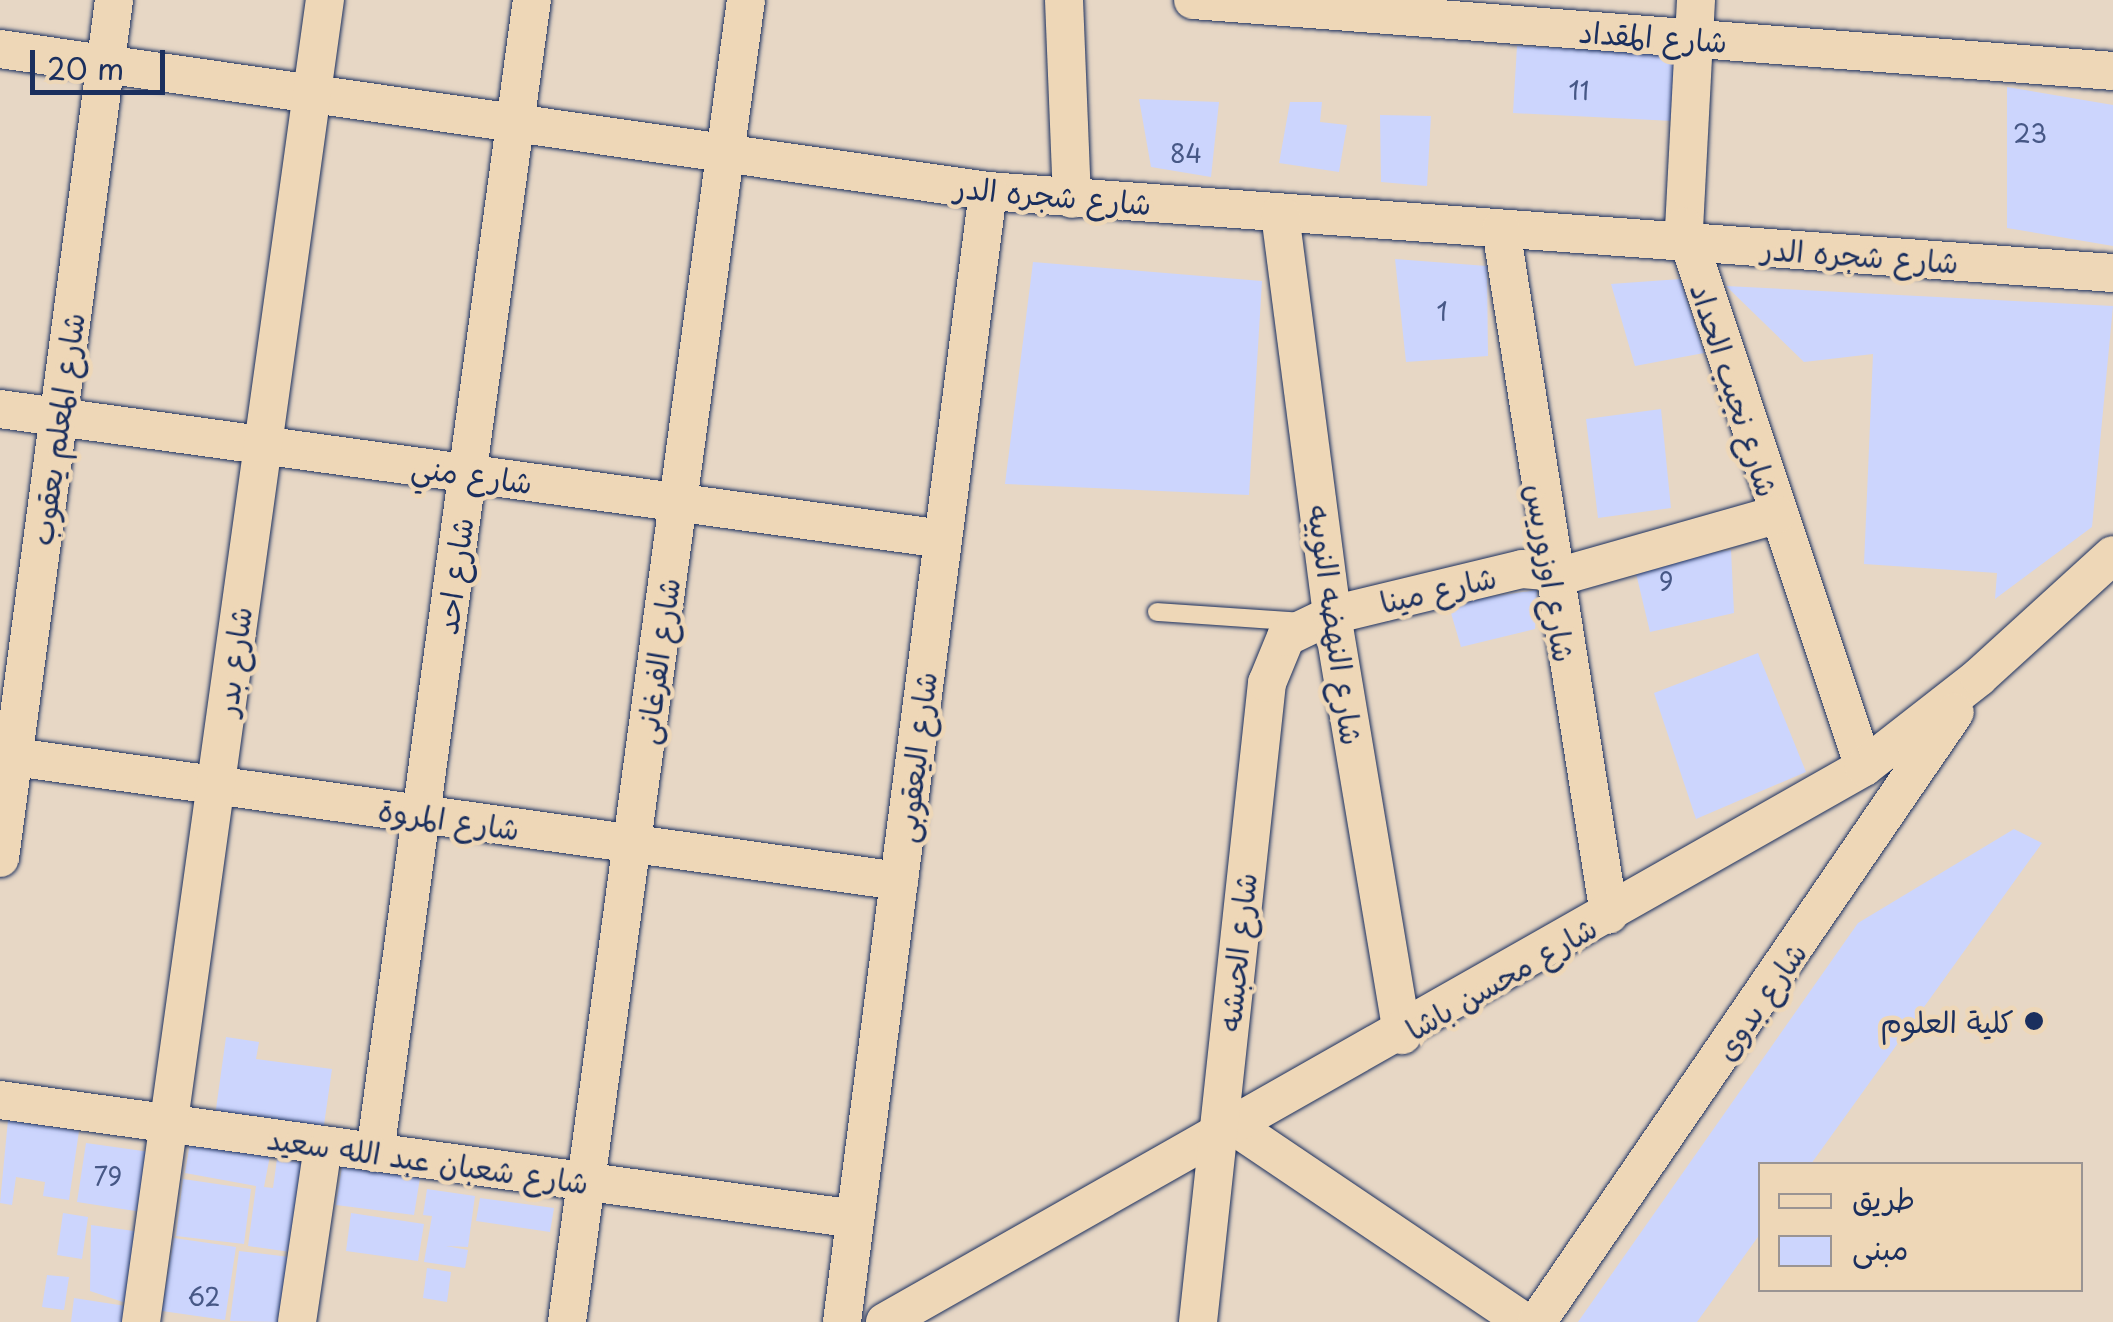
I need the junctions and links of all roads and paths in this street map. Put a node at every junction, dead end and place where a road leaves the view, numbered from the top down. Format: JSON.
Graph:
{"nodes":[{"id":1,"x":114,"y":0,"type":"edge"},
{"id":2,"x":325,"y":0,"type":"edge"},
{"id":3,"x":532,"y":0,"type":"edge"},
{"id":4,"x":746,"y":0,"type":"edge"},
{"id":5,"x":1064,"y":0,"type":"edge"},
{"id":6,"x":1192,"y":0,"type":"edge"},
{"id":7,"x":1696,"y":0,"type":"edge"},
{"id":8,"x":1693,"y":39,"type":"junction"},
{"id":9,"x":0,"y":48,"type":"edge"},
{"id":10,"x":106,"y":64,"type":"junction"},
{"id":11,"x":2113,"y":70,"type":"edge"},
{"id":12,"x":312,"y":93,"type":"junction"},
{"id":13,"x":516,"y":122,"type":"junction"},
{"id":14,"x":725,"y":152,"type":"junction"},
{"id":15,"x":988,"y":191,"type":"junction"},
{"id":16,"x":1072,"y":199,"type":"junction"},
{"id":17,"x":1280,"y":214,"type":"junction"},
{"id":18,"x":1501,"y":229,"type":"junction"},
{"id":19,"x":1687,"y":243,"type":"junction"},
{"id":20,"x":2113,"y":273,"type":"edge"},
{"id":21,"x":0,"y":409,"type":"edge"},
{"id":22,"x":59,"y":417,"type":"junction"},
{"id":23,"x":263,"y":445,"type":"junction"},
{"id":24,"x":468,"y":474,"type":"junction"},
{"id":25,"x":678,"y":502,"type":"junction"},
{"id":26,"x":1776,"y":515,"type":"junction"},
{"id":27,"x":944,"y":538,"type":"junction"},
{"id":28,"x":2113,"y":555,"type":"edge"},
{"id":29,"x":1549,"y":574,"type":"junction"},
{"id":30,"x":2098,"y":579,"type":"edge"},
{"id":31,"x":1157,"y":612,"type":"dead end"},
{"id":32,"x":1320,"y":618,"type":"junction"},
{"id":33,"x":1979,"y":677,"type":"junction"},
{"id":34,"x":7,"y":756,"type":"edge"},
{"id":35,"x":1864,"y":767,"type":"junction"},
{"id":36,"x":216,"y":786,"type":"junction"},
{"id":37,"x":421,"y":815,"type":"junction"},
{"id":38,"x":632,"y":844,"type":"junction"},
{"id":39,"x":0,"y":858,"type":"edge"},
{"id":40,"x":899,"y":882,"type":"junction"},
{"id":41,"x":1609,"y":915,"type":"junction"},
{"id":42,"x":1402,"y":1035,"type":"junction"},
{"id":43,"x":0,"y":1100,"type":"edge"},
{"id":44,"x":168,"y":1124,"type":"junction"},
{"id":45,"x":1226,"y":1134,"type":"junction"},
{"id":46,"x":323,"y":1145,"type":"junction"},
{"id":47,"x":375,"y":1153,"type":"junction"},
{"id":48,"x":586,"y":1181,"type":"junction"},
{"id":49,"x":856,"y":1218,"type":"junction"},
{"id":50,"x":926,"y":1310,"type":"edge"},
{"id":51,"x":141,"y":1322,"type":"edge"},
{"id":52,"x":297,"y":1322,"type":"edge"},
{"id":53,"x":567,"y":1322,"type":"edge"},
{"id":54,"x":842,"y":1322,"type":"edge"},
{"id":55,"x":885,"y":1322,"type":"edge"},
{"id":56,"x":1198,"y":1322,"type":"edge"},
{"id":57,"x":1525,"y":1322,"type":"edge"},
{"id":58,"x":1537,"y":1322,"type":"edge"}],
"edges":[{"from":1,"to":10,"type":"street","name":"شارع المعلم يعقوب"},
{"from":2,"to":12,"type":"street","name":"شارع بدر"},
{"from":3,"to":13,"type":"street","name":"شارع احد"},
{"from":4,"to":14,"type":"street","name":"شارع الفرغانى"},
{"from":5,"to":16,"type":"street"},
{"from":6,"to":8,"type":"street","name":"شارع المقداد"},
{"from":7,"to":8,"type":"street","name":"شارع نجيب الحداد"},
{"from":8,"to":11,"type":"street","name":"شارع المقداد"},
{"from":8,"to":19,"type":"street","name":"شارع نجيب الحداد"},
{"from":9,"to":10,"type":"street","name":"شارع شجره الدر"},
{"from":10,"to":12,"type":"street","name":"شارع شجره الدر"},
{"from":10,"to":22,"type":"street","name":"شارع المعلم يعقوب"},
{"from":12,"to":13,"type":"street","name":"شارع شجره الدر"},
{"from":12,"to":23,"type":"street","name":"شارع بدر"},
{"from":13,"to":14,"type":"street","name":"شارع شجره الدر"},
{"from":13,"to":24,"type":"street","name":"شارع احد"},
{"from":14,"to":15,"type":"street","name":"شارع شجره الدر"},
{"from":14,"to":25,"type":"street","name":"شارع الفرغانى"},
{"from":15,"to":16,"type":"street","name":"شارع شجره الدر"},
{"from":15,"to":27,"type":"street","name":"شارع اليعقوبى"},
{"from":16,"to":17,"type":"street","name":"شارع شجره الدر"},
{"from":17,"to":18,"type":"street","name":"شارع شجره الدر"},
{"from":17,"to":32,"type":"street","name":"شارع النهضه النوبيه"},
{"from":18,"to":19,"type":"street","name":"شارع شجره الدر"},
{"from":18,"to":29,"type":"street","name":"شارع اوزوريس"},
{"from":19,"to":20,"type":"street","name":"شارع شجره الدر"},
{"from":19,"to":26,"type":"street","name":"شارع نجيب الحداد"},
{"from":21,"to":22,"type":"street","name":"شارع مني"},
{"from":22,"to":23,"type":"street","name":"شارع مني"},
{"from":22,"to":34,"type":"street","name":"شارع المعلم يعقوب"},
{"from":23,"to":24,"type":"street","name":"شارع مني"},
{"from":23,"to":36,"type":"street","name":"شارع بدر"},
{"from":24,"to":25,"type":"street","name":"شارع مني"},
{"from":24,"to":37,"type":"street","name":"شارع احد"},
{"from":25,"to":27,"type":"street","name":"شارع مني"},
{"from":25,"to":38,"type":"street","name":"شارع الفرغانى"},
{"from":26,"to":29,"type":"street","name":"شارع مينا"},
{"from":26,"to":35,"type":"street","name":"شارع نجيب الحداد"},
{"from":27,"to":40,"type":"street","name":"شارع اليعقوبى"},
{"from":28,"to":30,"type":"street","name":"شارع محسن باشا"},
{"from":29,"to":32,"type":"street","name":"شارع مينا"},
{"from":29,"to":41,"type":"street","name":"شارع اوزوريس"},
{"from":30,"to":33,"type":"street","name":"شارع محسن باشا"},
{"from":31,"to":32,"type":"lane"},
{"from":32,"to":42,"type":"street","name":"شارع النهضه النوبيه"},
{"from":32,"to":45,"type":"street","name":"شارع الحبشه"},
{"from":33,"to":35,"type":"street","name":"شارع محسن باشا"},
{"from":33,"to":58,"type":"street","name":"شارع بدوى"},
{"from":34,"to":36,"type":"street","name":"شارع المروة"},
{"from":34,"to":39,"type":"street","name":"شارع المعلم يعقوب"},
{"from":35,"to":41,"type":"street","name":"شارع محسن باشا"},
{"from":36,"to":37,"type":"street","name":"شارع المروة"},
{"from":36,"to":44,"type":"street","name":"شارع بدر"},
{"from":37,"to":38,"type":"street","name":"شارع المروة"},
{"from":37,"to":47,"type":"street","name":"شارع احد"},
{"from":38,"to":40,"type":"street","name":"شارع المروة"},
{"from":38,"to":48,"type":"street","name":"شارع الفرغانى"},
{"from":40,"to":49,"type":"street","name":"شارع اليعقوبى"},
{"from":41,"to":42,"type":"street","name":"شارع محسن باشا"},
{"from":42,"to":45,"type":"street","name":"شارع محسن باشا"},
{"from":43,"to":44,"type":"street","name":"شارع شعبان عبد الله سعيد"},
{"from":44,"to":46,"type":"street","name":"شارع شعبان عبد الله سعيد"},
{"from":44,"to":51,"type":"street","name":"شارع بدر"},
{"from":45,"to":50,"type":"street","name":"شارع محسن باشا"},
{"from":45,"to":56,"type":"street","name":"شارع الحبشه"},
{"from":45,"to":57,"type":"street"},
{"from":46,"to":47,"type":"street","name":"شارع شعبان عبد الله سعيد"},
{"from":46,"to":52,"type":"street"},
{"from":47,"to":48,"type":"street","name":"شارع شعبان عبد الله سعيد"},
{"from":48,"to":49,"type":"street","name":"شارع شعبان عبد الله سعيد"},
{"from":48,"to":53,"type":"street","name":"شارع الفرغانى"},
{"from":49,"to":54,"type":"street","name":"شارع اليعقوبى"},
{"from":50,"to":55,"type":"street","name":"شارع محسن باشا"}]}
